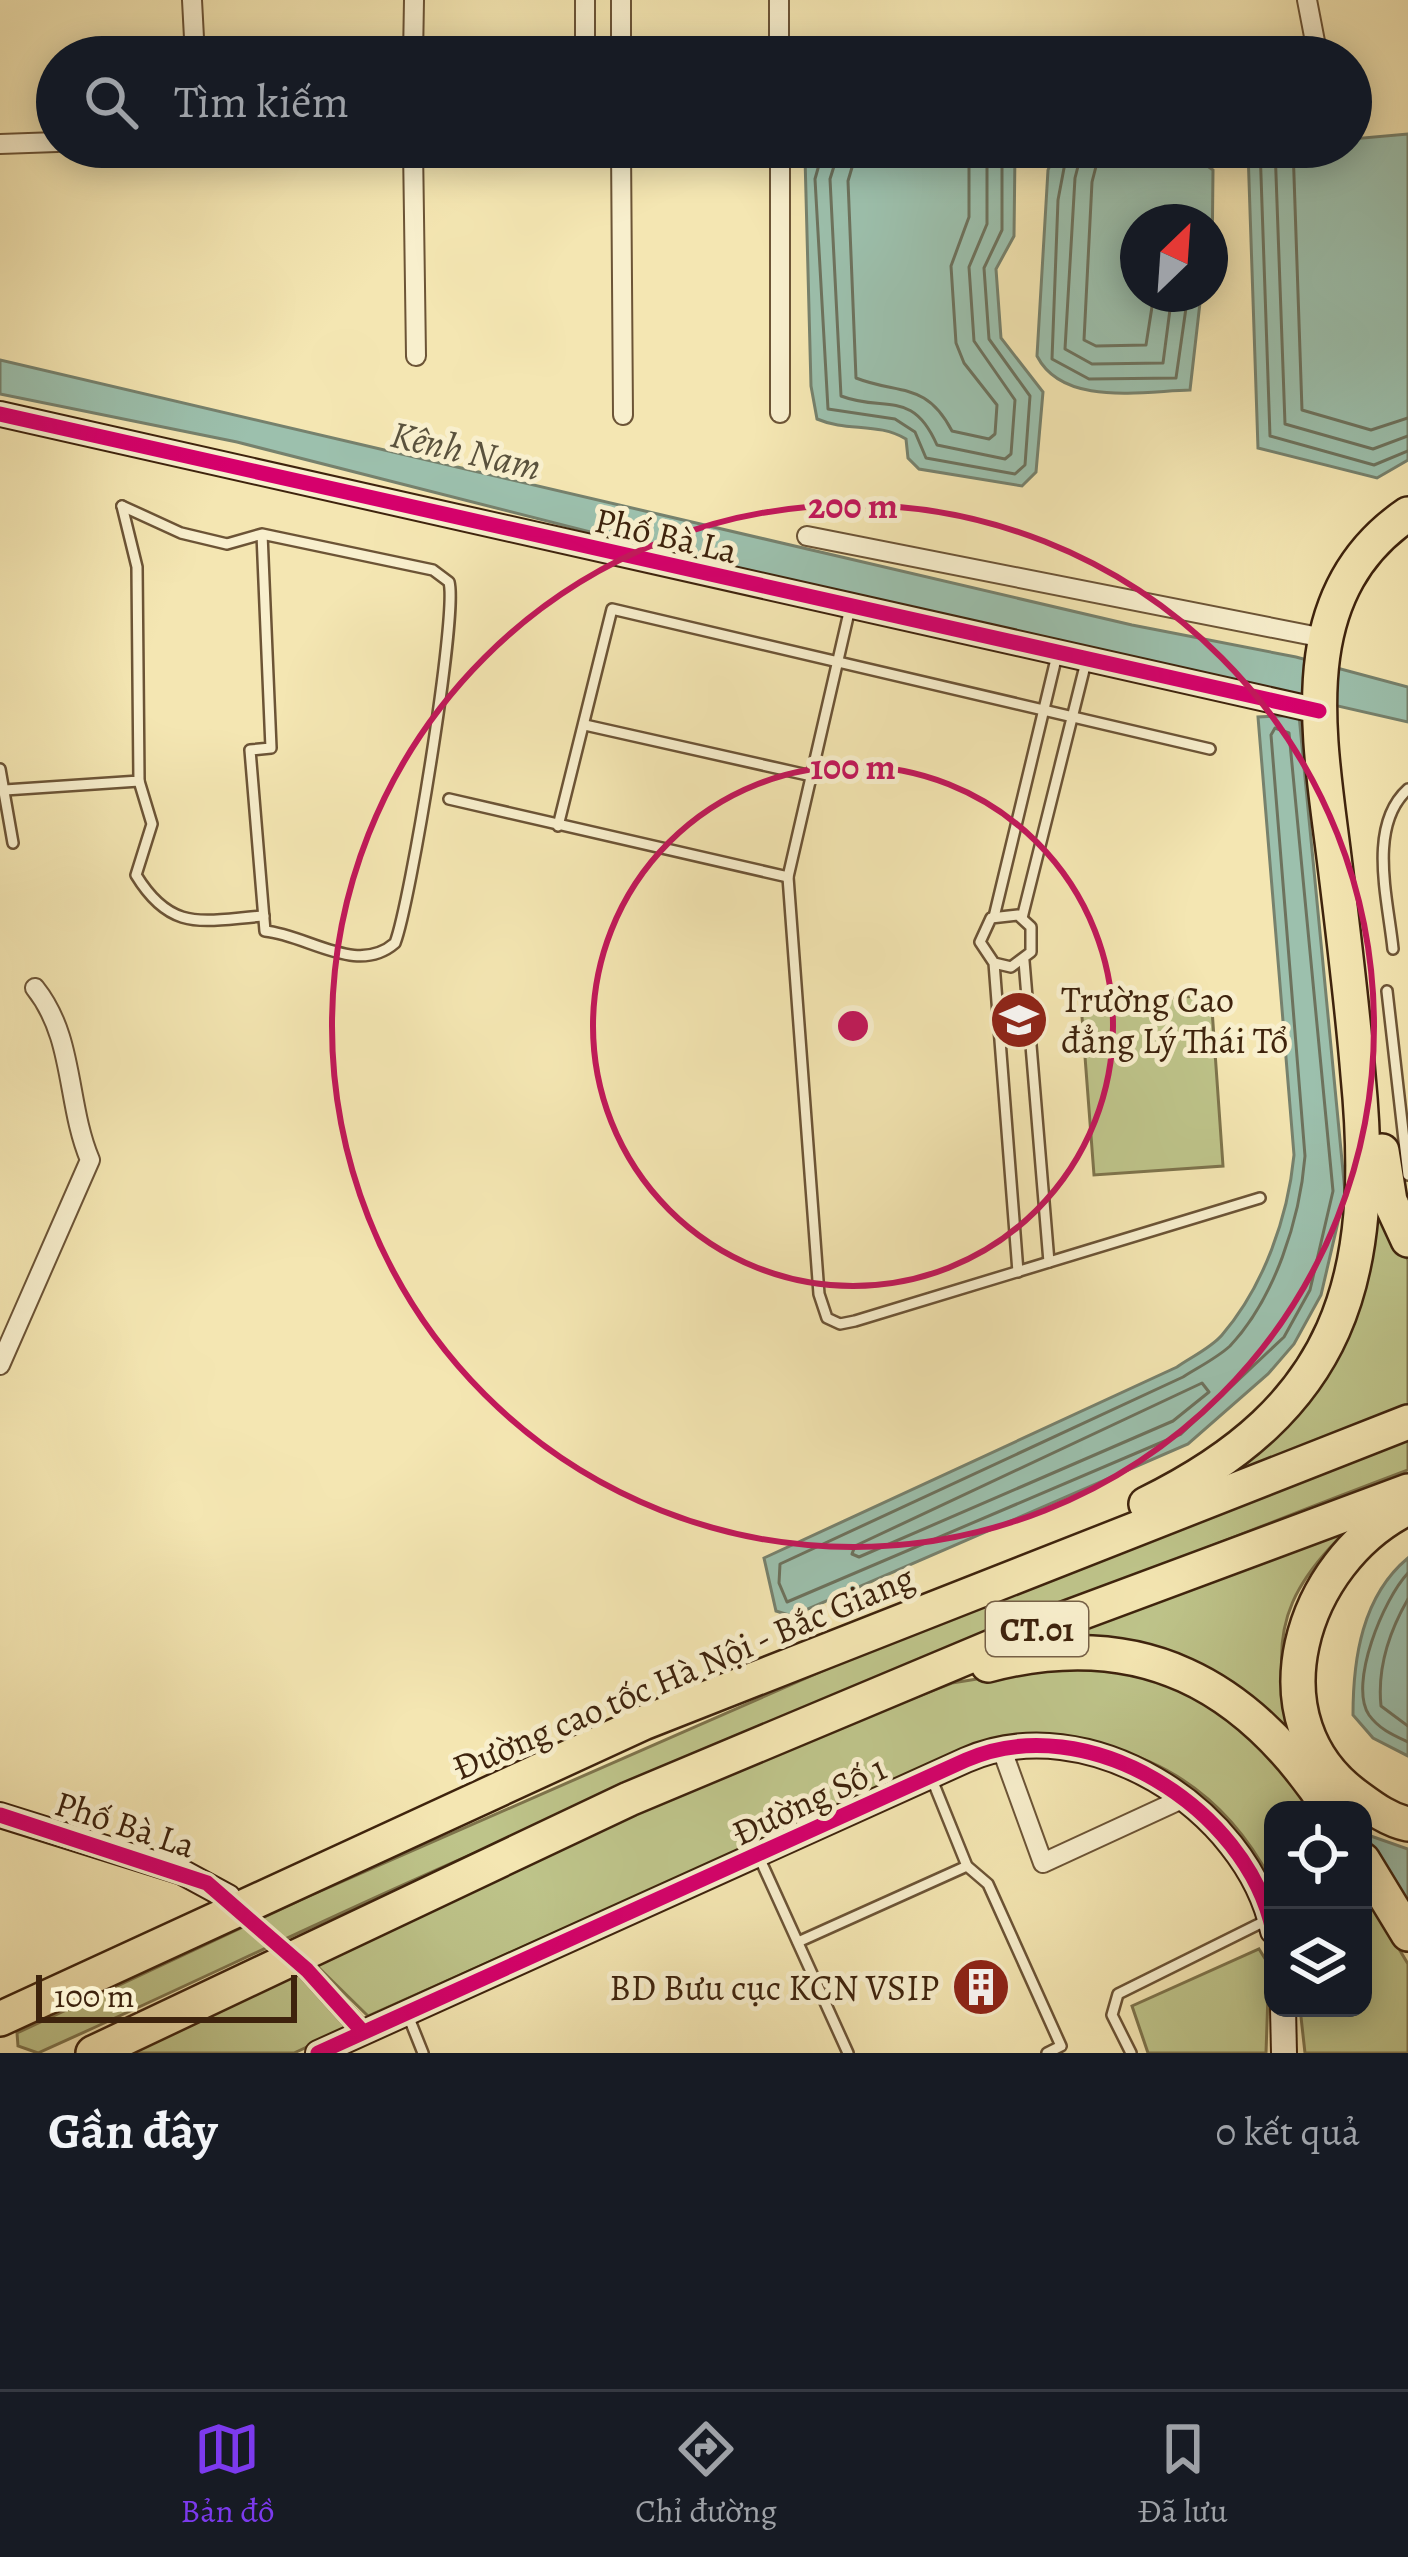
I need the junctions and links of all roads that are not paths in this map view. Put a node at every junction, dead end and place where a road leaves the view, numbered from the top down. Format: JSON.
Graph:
{"nodes":[{"id":1,"x":192,"y":0,"type":"edge"},
{"id":2,"x":414,"y":0,"type":"edge"},
{"id":3,"x":585,"y":0,"type":"edge"},
{"id":4,"x":621,"y":0,"type":"edge"},
{"id":5,"x":779,"y":0,"type":"edge"},
{"id":6,"x":1307,"y":0,"type":"edge"},
{"id":7,"x":194,"y":36,"type":"edge"},
{"id":8,"x":413,"y":36,"type":"edge"},
{"id":9,"x":585,"y":36,"type":"edge"},
{"id":10,"x":621,"y":36,"type":"edge"},
{"id":11,"x":779,"y":36,"type":"edge"},
{"id":12,"x":1314,"y":36,"type":"edge"},
{"id":13,"x":36,"y":142,"type":"edge"},
{"id":14,"x":0,"y":143,"type":"edge"},
{"id":15,"x":413,"y":168,"type":"edge"},
{"id":16,"x":621,"y":168,"type":"edge"},
{"id":17,"x":780,"y":168,"type":"edge"},
{"id":18,"x":416,"y":356,"type":"dead end"},
{"id":19,"x":780,"y":413,"type":"dead end"},
{"id":20,"x":0,"y":414,"type":"edge"},
{"id":21,"x":622,"y":415,"type":"dead end"},
{"id":22,"x":1408,"y":514,"type":"edge"},
{"id":23,"x":262,"y":534,"type":"junction"},
{"id":24,"x":807,"y":536,"type":"dead end"},
{"id":25,"x":1408,"y":540,"type":"edge"},
{"id":26,"x":850,"y":608,"type":"junction"},
{"id":27,"x":1331,"y":644,"type":"junction"},
{"id":28,"x":1057,"y":655,"type":"junction"},
{"id":29,"x":839,"y":662,"type":"junction"},
{"id":30,"x":1086,"y":662,"type":"junction"},
{"id":31,"x":1044,"y":710,"type":"junction"},
{"id":32,"x":1072,"y":717,"type":"junction"},
{"id":33,"x":1328,"y":719,"type":"junction"},
{"id":34,"x":585,"y":724,"type":"junction"},
{"id":35,"x":1210,"y":748,"type":"dead end"},
{"id":36,"x":0,"y":770,"type":"edge"},
{"id":37,"x":812,"y":776,"type":"junction"},
{"id":38,"x":139,"y":782,"type":"junction"},
{"id":39,"x":1408,"y":789,"type":"edge"},
{"id":40,"x":5,"y":790,"type":"junction"},
{"id":41,"x":449,"y":799,"type":"dead end"},
{"id":42,"x":558,"y":826,"type":"junction"},
{"id":43,"x":14,"y":843,"type":"dead end"},
{"id":44,"x":788,"y":877,"type":"junction"},
{"id":45,"x":264,"y":916,"type":"junction"},
{"id":46,"x":994,"y":916,"type":"junction"},
{"id":47,"x":1022,"y":918,"type":"junction"},
{"id":48,"x":1393,"y":949,"type":"dead end"},
{"id":49,"x":1024,"y":961,"type":"junction"},
{"id":50,"x":994,"y":963,"type":"junction"},
{"id":51,"x":35,"y":988,"type":"dead end"},
{"id":52,"x":1388,"y":991,"type":"dead end"},
{"id":53,"x":1408,"y":1175,"type":"edge"},
{"id":54,"x":1260,"y":1198,"type":"dead end"},
{"id":55,"x":1408,"y":1240,"type":"edge"},
{"id":56,"x":1048,"y":1262,"type":"junction"},
{"id":57,"x":1018,"y":1271,"type":"junction"},
{"id":58,"x":0,"y":1365,"type":"edge"},
{"id":59,"x":1408,"y":1422,"type":"edge"},
{"id":60,"x":1408,"y":1491,"type":"edge"},
{"id":61,"x":1408,"y":1508,"type":"edge"},
{"id":62,"x":812,"y":1657,"type":"junction"},
{"id":63,"x":1002,"y":1750,"type":"junction"},
{"id":64,"x":931,"y":1777,"type":"junction"},
{"id":65,"x":671,"y":1781,"type":"junction"},
{"id":66,"x":1184,"y":1798,"type":"junction"},
{"id":67,"x":1323,"y":1801,"type":"edge"},
{"id":68,"x":0,"y":1815,"type":"edge"},
{"id":69,"x":1408,"y":1824,"type":"edge"},
{"id":70,"x":759,"y":1857,"type":"junction"},
{"id":71,"x":967,"y":1866,"type":"junction"},
{"id":72,"x":1372,"y":1875,"type":"edge"},
{"id":73,"x":228,"y":1897,"type":"tunnel mouth"},
{"id":74,"x":1264,"y":1909,"type":"edge"},
{"id":75,"x":1264,"y":1929,"type":"edge"},
{"id":76,"x":1408,"y":1934,"type":"edge"},
{"id":77,"x":798,"y":1942,"type":"junction"},
{"id":78,"x":307,"y":1970,"type":"tunnel mouth"},
{"id":79,"x":407,"y":2012,"type":"junction"},
{"id":80,"x":10,"y":2014,"type":"edge"},
{"id":81,"x":1283,"y":2017,"type":"edge"},
{"id":82,"x":363,"y":2032,"type":"junction"},
{"id":83,"x":420,"y":2052,"type":"edge"},
{"id":84,"x":93,"y":2053,"type":"edge"},
{"id":85,"x":317,"y":2053,"type":"edge"},
{"id":86,"x":848,"y":2053,"type":"edge"},
{"id":87,"x":1047,"y":2053,"type":"edge"},
{"id":88,"x":1131,"y":2053,"type":"edge"},
{"id":89,"x":1284,"y":2053,"type":"edge"}],
"edges":[{"from":1,"to":7,"type":"street"},
{"from":2,"to":8,"type":"street"},
{"from":3,"to":9,"type":"street"},
{"from":4,"to":10,"type":"street"},
{"from":5,"to":11,"type":"street"},
{"from":6,"to":12,"type":"street"},
{"from":13,"to":14,"type":"street"},
{"from":15,"to":18,"type":"street"},
{"from":16,"to":21,"type":"street"},
{"from":17,"to":19,"type":"street"},
{"from":20,"to":26,"type":"street","name":"Phố Bà La"},
{"from":22,"to":27,"type":"highway"},
{"from":23,"to":38,"type":"lane"},
{"from":23,"to":45,"type":"lane"},
{"from":23,"to":45,"type":"lane"},
{"from":24,"to":27,"type":"street"},
{"from":25,"to":27,"type":"highway"},
{"from":26,"to":28,"type":"street","name":"Phố Bà La"},
{"from":26,"to":29,"type":"lane"},
{"from":27,"to":33,"type":"highway"},
{"from":28,"to":30,"type":"street","name":"Phố Bà La"},
{"from":28,"to":31,"type":"lane"},
{"from":29,"to":31,"type":"lane"},
{"from":29,"to":34,"type":"lane"},
{"from":29,"to":37,"type":"lane"},
{"from":30,"to":32,"type":"lane"},
{"from":30,"to":33,"type":"street","name":"Phố Bà La"},
{"from":31,"to":32,"type":"lane"},
{"from":31,"to":46,"type":"lane"},
{"from":32,"to":35,"type":"lane"},
{"from":32,"to":47,"type":"lane"},
{"from":33,"to":55,"type":"highway"},
{"from":33,"to":62,"type":"highway"},
{"from":34,"to":37,"type":"lane"},
{"from":34,"to":42,"type":"lane"},
{"from":36,"to":40,"type":"lane"},
{"from":37,"to":44,"type":"lane"},
{"from":38,"to":40,"type":"lane"},
{"from":38,"to":45,"type":"lane"},
{"from":39,"to":48,"type":"lane"},
{"from":40,"to":43,"type":"lane"},
{"from":41,"to":42,"type":"lane"},
{"from":42,"to":44,"type":"lane"},
{"from":44,"to":57,"type":"lane"},
{"from":46,"to":47,"type":"lane"},
{"from":46,"to":50,"type":"lane"},
{"from":47,"to":49,"type":"lane"},
{"from":49,"to":50,"type":"lane"},
{"from":49,"to":56,"type":"lane"},
{"from":50,"to":57,"type":"lane"},
{"from":51,"to":58,"type":"street"},
{"from":52,"to":53,"type":"lane"},
{"from":54,"to":56,"type":"lane"},
{"from":56,"to":57,"type":"lane"},
{"from":59,"to":62,"type":"highway","name":"Đường cao tốc Hà Nội - Bắc Giang","number":"CT.01"},
{"from":60,"to":65,"type":"highway","number":"CT.01"},
{"from":61,"to":69,"type":"highway"},
{"from":62,"to":80,"type":"highway","name":"Đường cao tốc Hà Nội - Bắc Giang","number":"CT.01"},
{"from":63,"to":64,"type":"street","name":"Đường Số 1"},
{"from":63,"to":66,"type":"street","name":"Đường Số 1"},
{"from":63,"to":66,"type":"street"},
{"from":64,"to":70,"type":"street","name":"Đường Số 1"},
{"from":64,"to":71,"type":"lane"},
{"from":65,"to":67,"type":"highway"},
{"from":65,"to":84,"type":"highway","number":"CT.01"},
{"from":66,"to":74,"type":"street","name":"Đường Số 1"},
{"from":68,"to":73,"type":"street","name":"Phố Bà La"},
{"from":70,"to":77,"type":"lane"},
{"from":70,"to":79,"type":"street","name":"Đường Số 1"},
{"from":71,"to":77,"type":"lane"},
{"from":71,"to":87,"type":"lane"},
{"from":72,"to":76,"type":"highway"},
{"from":75,"to":88,"type":"lane"},
{"from":77,"to":86,"type":"lane"},
{"from":78,"to":82,"type":"street"},
{"from":79,"to":82,"type":"street","name":"Đường Số 1"},
{"from":79,"to":83,"type":"lane"},
{"from":81,"to":89,"type":"street"},
{"from":82,"to":85,"type":"street","name":"Đường Số 1"}]}
